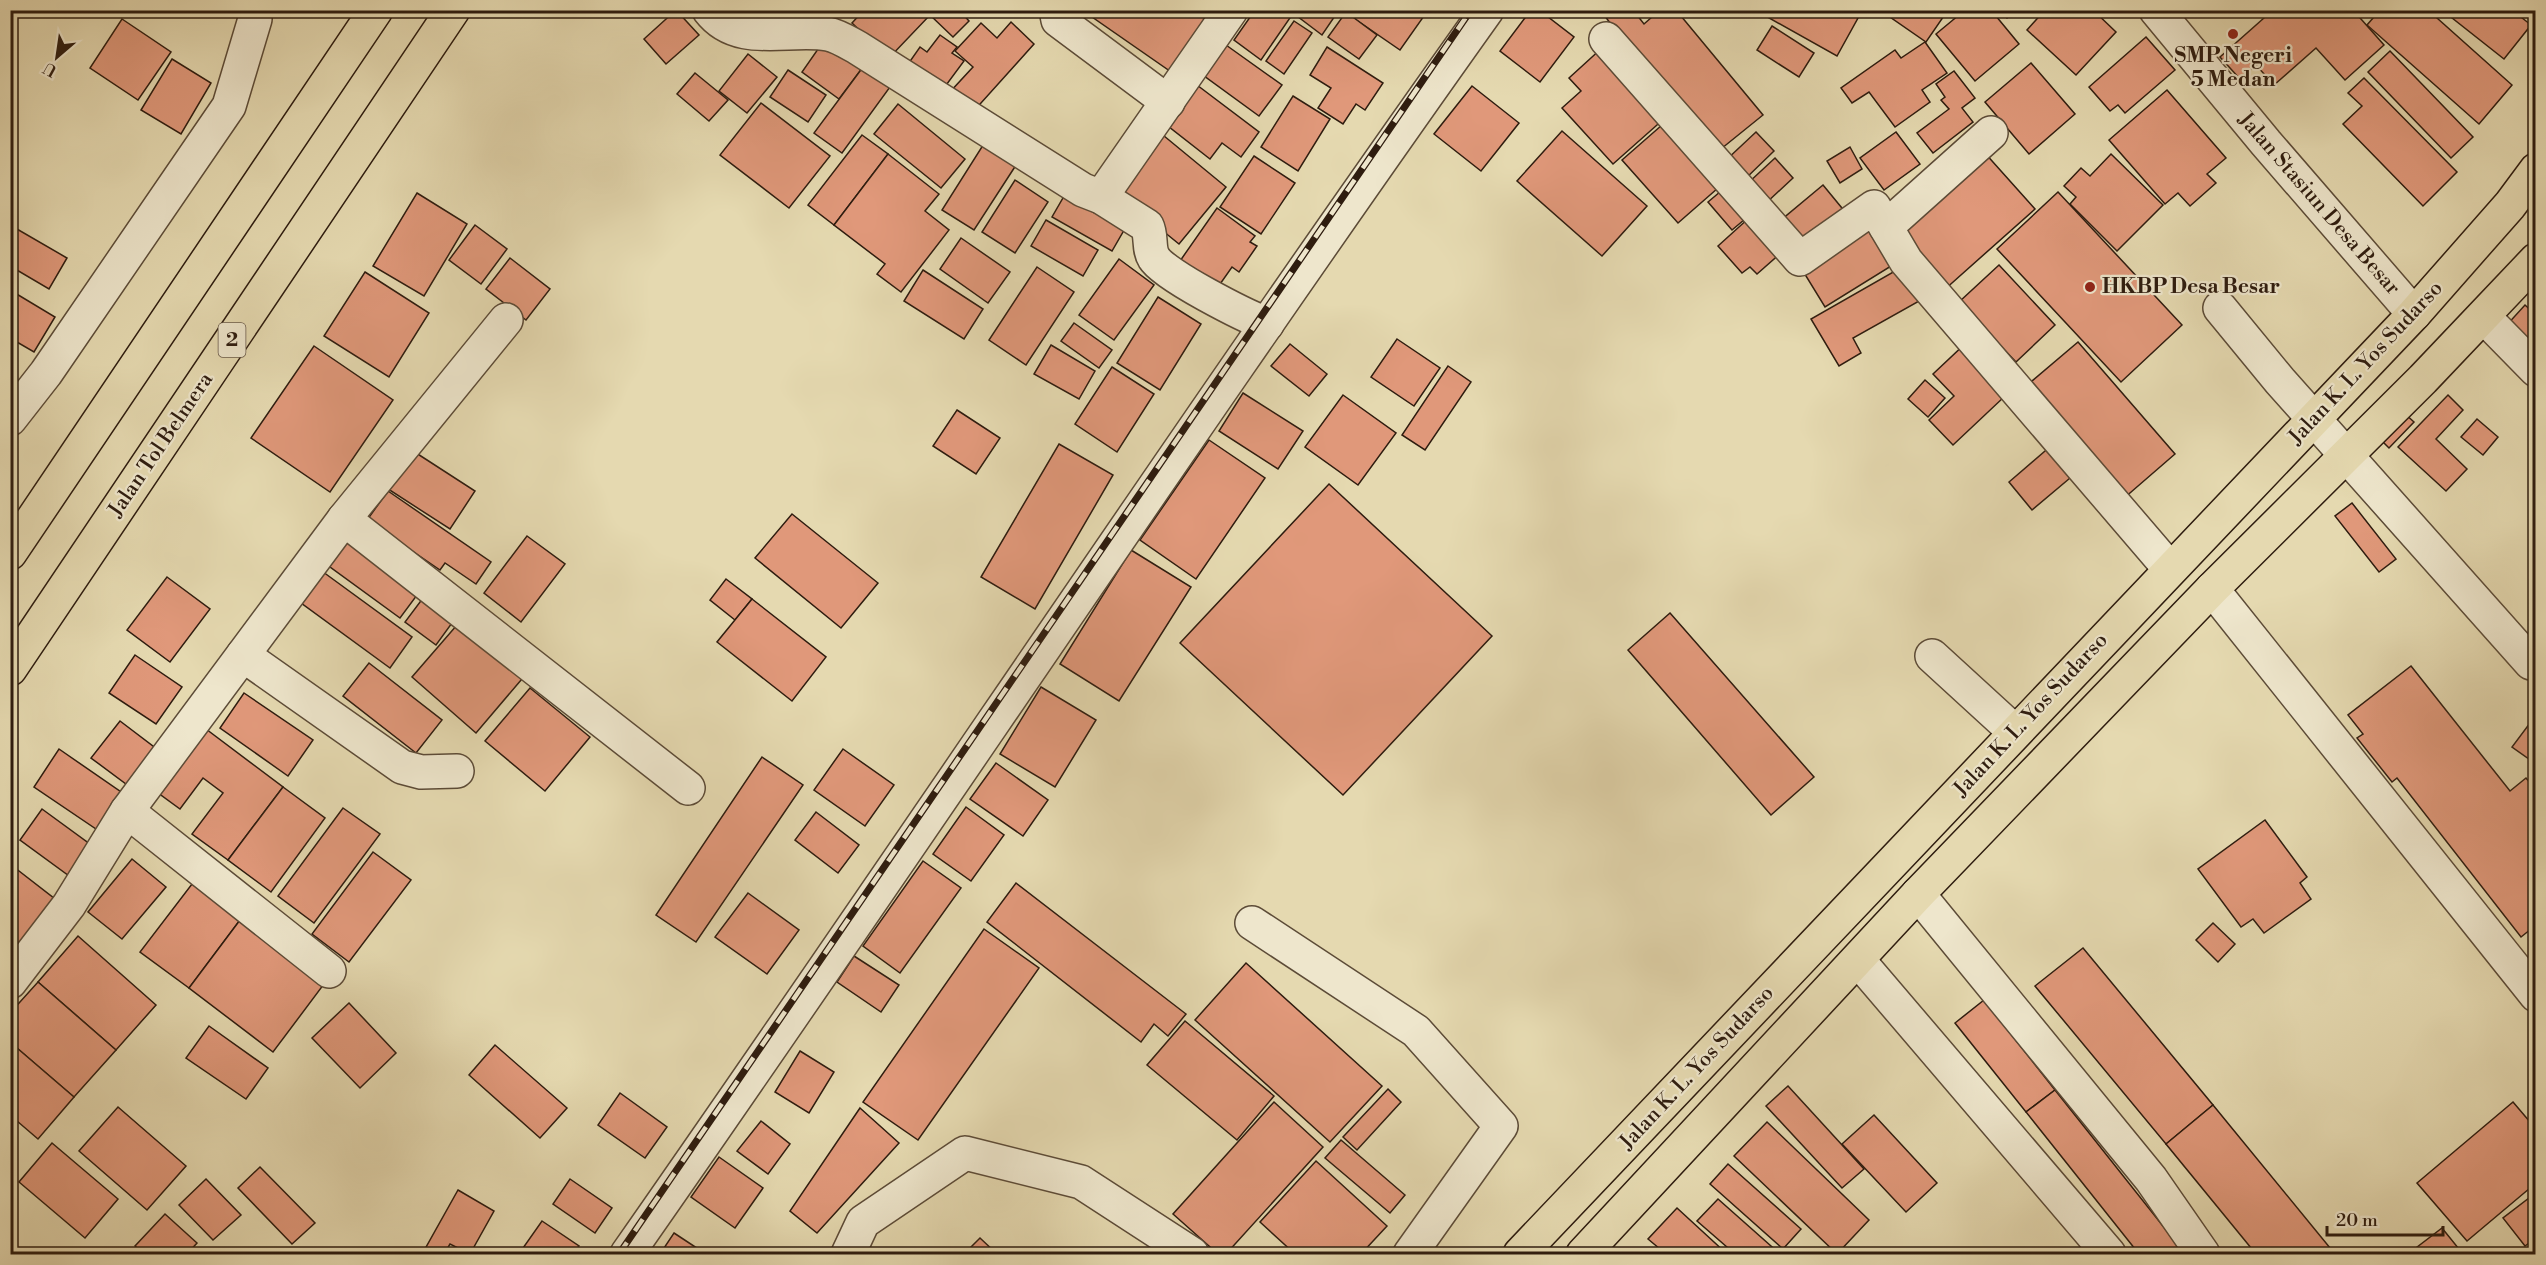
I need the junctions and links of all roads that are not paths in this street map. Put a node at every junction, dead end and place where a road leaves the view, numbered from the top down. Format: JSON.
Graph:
{"nodes":[{"id":1,"x":254,"y":10,"type":"edge"},
{"id":2,"x":376,"y":10,"type":"edge"},
{"id":3,"x":453,"y":10,"type":"edge"},
{"id":4,"x":709,"y":10,"type":"edge"},
{"id":5,"x":1056,"y":10,"type":"edge"},
{"id":6,"x":1231,"y":10,"type":"edge"},
{"id":7,"x":1487,"y":10,"type":"edge"},
{"id":8,"x":2156,"y":10,"type":"edge"},
{"id":9,"x":1606,"y":39,"type":"dead end"},
{"id":10,"x":1168,"y":102,"type":"junction"},
{"id":11,"x":1990,"y":134,"type":"dead end"},
{"id":12,"x":2535,"y":170,"type":"edge"},
{"id":13,"x":1101,"y":197,"type":"junction"},
{"id":14,"x":1886,"y":227,"type":"junction"},
{"id":15,"x":2535,"y":260,"type":"edge"},
{"id":16,"x":2220,"y":308,"type":"dead end"},
{"id":17,"x":2414,"y":314,"type":"junction"},
{"id":18,"x":2484,"y":317,"type":"junction"},
{"id":19,"x":506,"y":320,"type":"dead end"},
{"id":20,"x":1267,"y":324,"type":"junction"},
{"id":21,"x":2535,"y":370,"type":"edge"},
{"id":22,"x":10,"y":419,"type":"edge"},
{"id":23,"x":2314,"y":419,"type":"junction"},
{"id":24,"x":2348,"y":456,"type":"junction"},
{"id":25,"x":344,"y":519,"type":"junction"},
{"id":26,"x":10,"y":553,"type":"edge"},
{"id":27,"x":2170,"y":569,"type":"junction"},
{"id":28,"x":2212,"y":589,"type":"junction"},
{"id":29,"x":243,"y":655,"type":"junction"},
{"id":30,"x":1932,"y":656,"type":"dead end"},
{"id":31,"x":2531,"y":663,"type":"dead end"},
{"id":32,"x":10,"y":669,"type":"edge"},
{"id":33,"x":2015,"y":732,"type":"junction"},
{"id":34,"x":457,"y":771,"type":"dead end"},
{"id":35,"x":688,"y":788,"type":"dead end"},
{"id":36,"x":127,"y":811,"type":"junction"},
{"id":37,"x":1918,"y":894,"type":"junction"},
{"id":38,"x":1252,"y":923,"type":"dead end"},
{"id":39,"x":1858,"y":960,"type":"junction"},
{"id":40,"x":329,"y":971,"type":"dead end"},
{"id":41,"x":10,"y":982,"type":"edge"},
{"id":42,"x":2535,"y":994,"type":"edge"},
{"id":43,"x":1596,"y":1250,"type":"edge"},
{"id":44,"x":627,"y":1254,"type":"edge"},
{"id":45,"x":848,"y":1254,"type":"edge"},
{"id":46,"x":1192,"y":1254,"type":"edge"},
{"id":47,"x":1410,"y":1254,"type":"edge"},
{"id":48,"x":1520,"y":1254,"type":"edge"},
{"id":49,"x":2109,"y":1254,"type":"edge"},
{"id":50,"x":2203,"y":1254,"type":"edge"}],
"edges":[{"from":1,"to":22,"type":"street"},
{"from":2,"to":26,"type":"highway"},
{"from":3,"to":32,"type":"highway","name":"Jalan Tol Belmera","number":"2"},
{"from":4,"to":13,"type":"street"},
{"from":5,"to":10,"type":"street"},
{"from":6,"to":10,"type":"street"},
{"from":7,"to":20,"type":"street"},
{"from":8,"to":17,"type":"street","name":"Jalan Stasiun Desa Besar"},
{"from":9,"to":14,"type":"street"},
{"from":10,"to":13,"type":"street"},
{"from":11,"to":14,"type":"street"},
{"from":12,"to":17,"type":"highway","name":"Jalan K. L. Yos Sudarso"},
{"from":13,"to":20,"type":"street"},
{"from":14,"to":27,"type":"street"},
{"from":15,"to":18,"type":"highway","name":"Jalan K. L. Yos Sudarso"},
{"from":16,"to":23,"type":"street"},
{"from":17,"to":23,"type":"highway","name":"Jalan K. L. Yos Sudarso"},
{"from":18,"to":21,"type":"street"},
{"from":18,"to":24,"type":"highway","name":"Jalan K. L. Yos Sudarso"},
{"from":19,"to":25,"type":"street"},
{"from":20,"to":44,"type":"street"},
{"from":23,"to":24,"type":"street"},
{"from":23,"to":27,"type":"highway","name":"Jalan K. L. Yos Sudarso"},
{"from":24,"to":28,"type":"highway","name":"Jalan K. L. Yos Sudarso"},
{"from":24,"to":31,"type":"street"},
{"from":25,"to":29,"type":"street"},
{"from":25,"to":35,"type":"street"},
{"from":27,"to":33,"type":"highway","name":"Jalan K. L. Yos Sudarso"},
{"from":28,"to":37,"type":"highway","name":"Jalan K. L. Yos Sudarso"},
{"from":28,"to":42,"type":"street"},
{"from":29,"to":34,"type":"street"},
{"from":29,"to":36,"type":"street"},
{"from":30,"to":33,"type":"street"},
{"from":33,"to":48,"type":"highway","name":"Jalan K. L. Yos Sudarso"},
{"from":36,"to":40,"type":"street"},
{"from":36,"to":41,"type":"street"},
{"from":37,"to":39,"type":"highway","name":"Jalan K. L. Yos Sudarso"},
{"from":37,"to":50,"type":"street"},
{"from":38,"to":47,"type":"street"},
{"from":39,"to":43,"type":"highway","name":"Jalan K. L. Yos Sudarso"},
{"from":39,"to":49,"type":"street"},
{"from":45,"to":46,"type":"street"}]}
